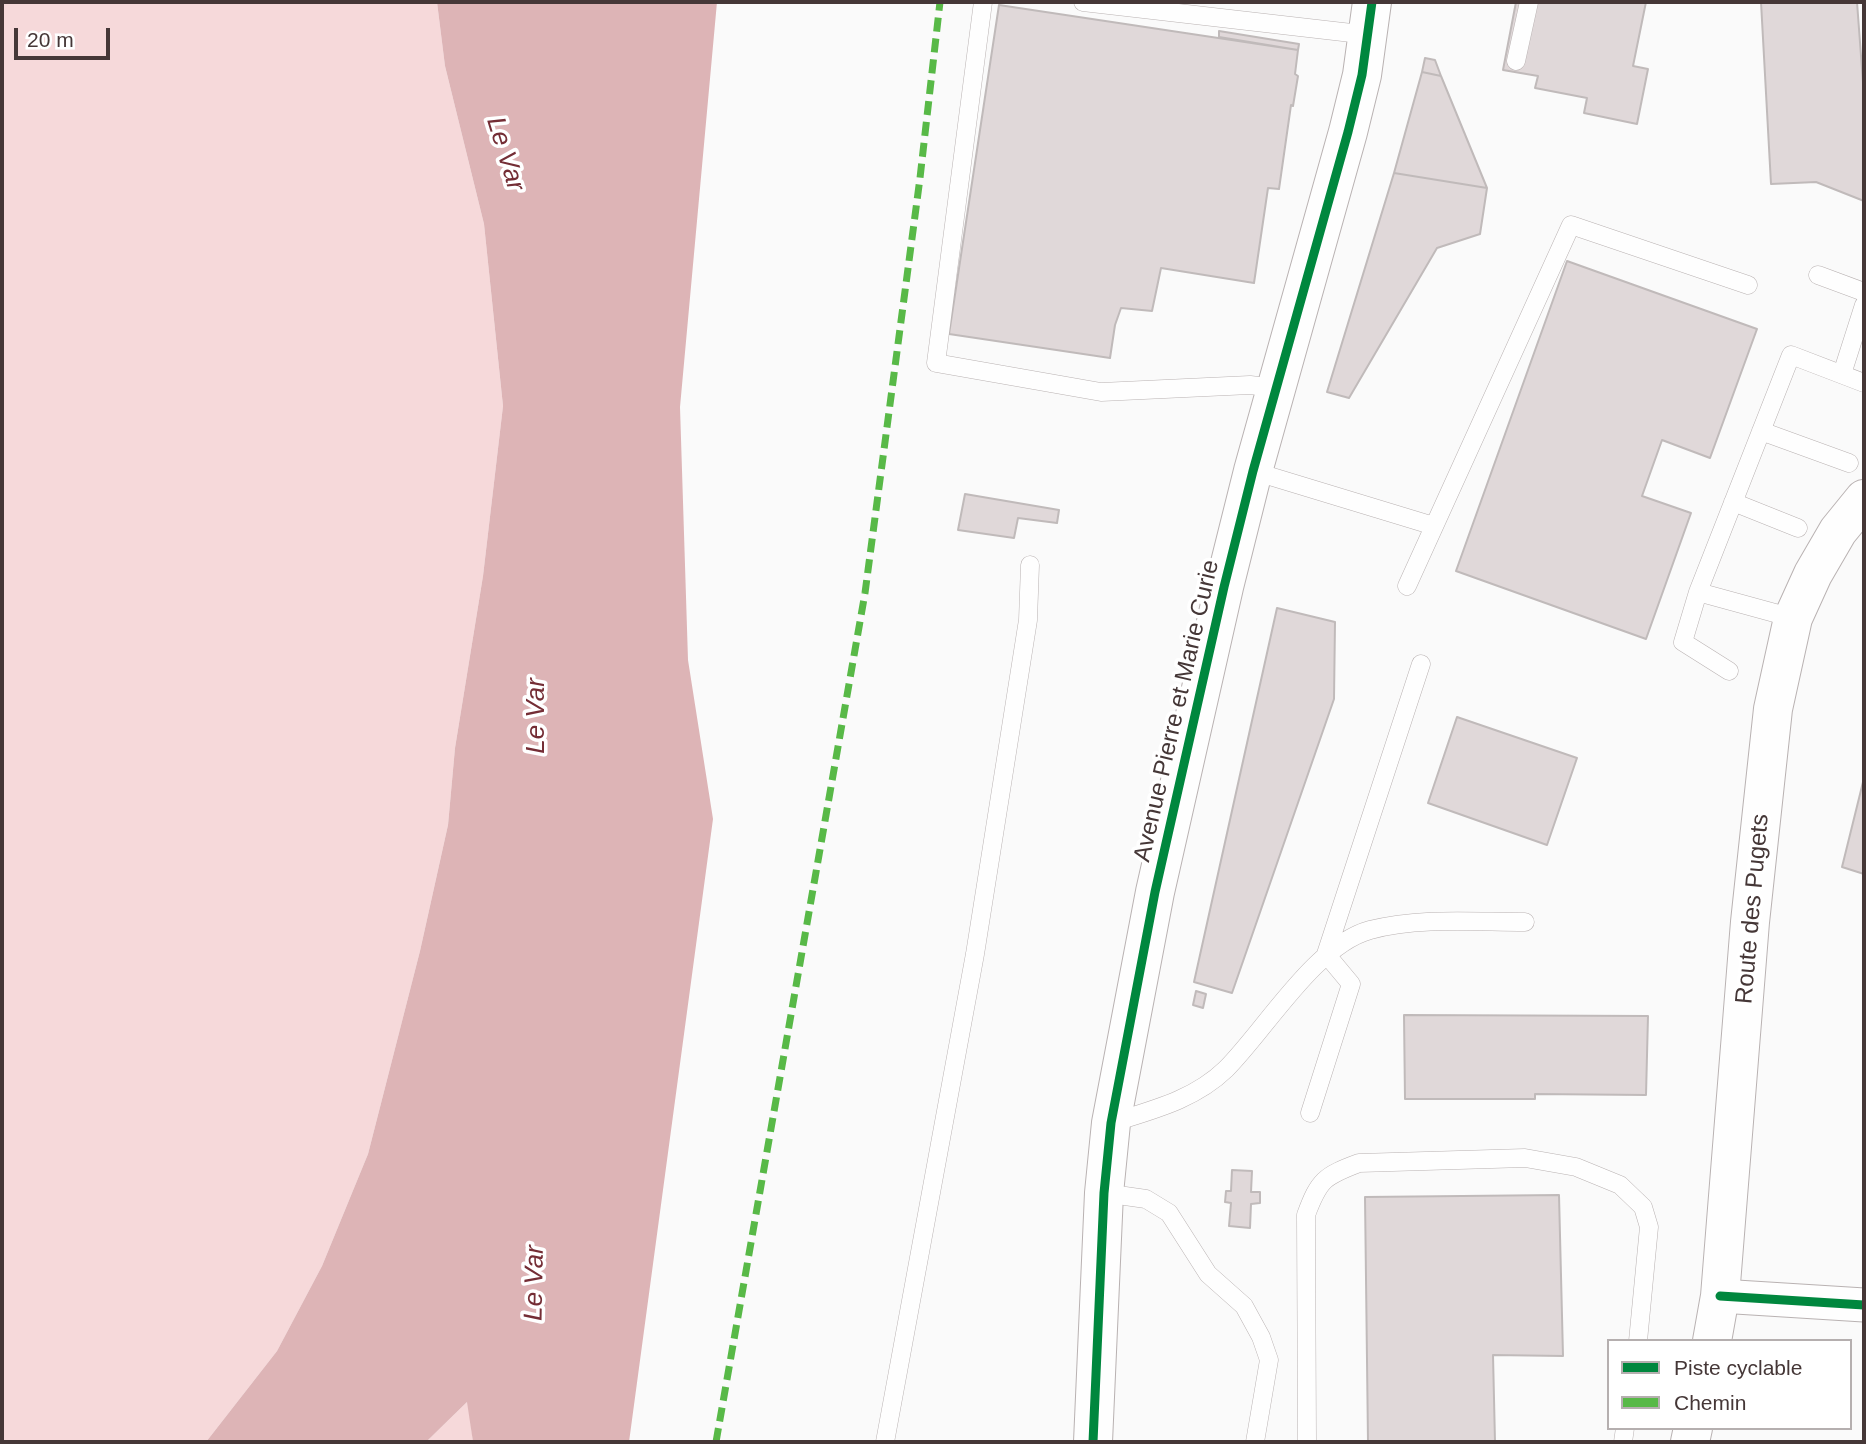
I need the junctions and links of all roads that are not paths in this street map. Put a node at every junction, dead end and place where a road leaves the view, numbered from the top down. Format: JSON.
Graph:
{"nodes":[{"id":1,"x":983,"y":2,"type":"edge"},
{"id":2,"x":1083,"y":2,"type":"edge"},
{"id":3,"x":1529,"y":2,"type":"edge"},
{"id":4,"x":1371,"y":18,"type":"edge"},
{"id":5,"x":1516,"y":61,"type":"dead end"},
{"id":6,"x":1818,"y":275,"type":"dead end"},
{"id":7,"x":1748,"y":285,"type":"dead end"},
{"id":8,"x":1864,"y":292,"type":"edge"},
{"id":9,"x":1864,"y":304,"type":"edge"},
{"id":10,"x":1842,"y":374,"type":"junction"},
{"id":11,"x":1864,"y":383,"type":"edge"},
{"id":12,"x":1276,"y":388,"type":"junction"},
{"id":13,"x":1761,"y":431,"type":"junction"},
{"id":14,"x":1849,"y":463,"type":"dead end"},
{"id":15,"x":1253,"y":471,"type":"junction"},
{"id":16,"x":1864,"y":499,"type":"edge"},
{"id":17,"x":1733,"y":502,"type":"junction"},
{"id":18,"x":1434,"y":526,"type":"junction"},
{"id":19,"x":1798,"y":528,"type":"dead end"},
{"id":20,"x":1030,"y":565,"type":"dead end"},
{"id":21,"x":1407,"y":586,"type":"dead end"},
{"id":22,"x":1698,"y":592,"type":"junction"},
{"id":23,"x":1793,"y":618,"type":"junction"},
{"id":24,"x":1421,"y":664,"type":"dead end"},
{"id":25,"x":1730,"y":671,"type":"dead end"},
{"id":26,"x":1525,"y":922,"type":"dead end"},
{"id":27,"x":1326,"y":954,"type":"junction"},
{"id":28,"x":1310,"y":1113,"type":"dead end"},
{"id":29,"x":1111,"y":1123,"type":"junction"},
{"id":30,"x":1104,"y":1193,"type":"junction"},
{"id":31,"x":1720,"y":1296,"type":"junction"},
{"id":32,"x":1864,"y":1305,"type":"edge"},
{"id":33,"x":1638,"y":1339,"type":"edge"},
{"id":34,"x":1712,"y":1339,"type":"edge"},
{"id":35,"x":885,"y":1442,"type":"edge"},
{"id":36,"x":1093,"y":1442,"type":"edge"},
{"id":37,"x":1255,"y":1442,"type":"edge"},
{"id":38,"x":1307,"y":1442,"type":"edge"}],
"edges":[{"from":1,"to":12,"type":"lane"},
{"from":2,"to":4,"type":"lane"},
{"from":3,"to":5,"type":"lane"},
{"from":4,"to":12,"type":"main road","name":"Avenue Pierre et Marie Curie"},
{"from":6,"to":8,"type":"lane"},
{"from":7,"to":18,"type":"lane"},
{"from":9,"to":10,"type":"lane"},
{"from":10,"to":11,"type":"lane"},
{"from":10,"to":13,"type":"lane"},
{"from":12,"to":15,"type":"main road","name":"Avenue Pierre et Marie Curie"},
{"from":13,"to":14,"type":"lane"},
{"from":13,"to":17,"type":"lane"},
{"from":15,"to":18,"type":"lane"},
{"from":15,"to":29,"type":"main road","name":"Avenue Pierre et Marie Curie"},
{"from":16,"to":23,"type":"main road","name":"Route des Pugets"},
{"from":17,"to":19,"type":"lane"},
{"from":17,"to":22,"type":"lane"},
{"from":18,"to":21,"type":"lane"},
{"from":20,"to":35,"type":"lane"},
{"from":22,"to":23,"type":"lane"},
{"from":22,"to":25,"type":"lane"},
{"from":23,"to":31,"type":"main road","name":"Route des Pugets"},
{"from":24,"to":27,"type":"lane"},
{"from":26,"to":27,"type":"lane"},
{"from":27,"to":28,"type":"lane"},
{"from":27,"to":29,"type":"lane"},
{"from":29,"to":30,"type":"main road","name":"Avenue Pierre et Marie Curie"},
{"from":30,"to":36,"type":"main road","name":"Avenue Pierre et Marie Curie"},
{"from":30,"to":37,"type":"lane"},
{"from":31,"to":32,"type":"street"},
{"from":31,"to":34,"type":"main road","name":"Route des Pugets"},
{"from":33,"to":38,"type":"lane"}]}
